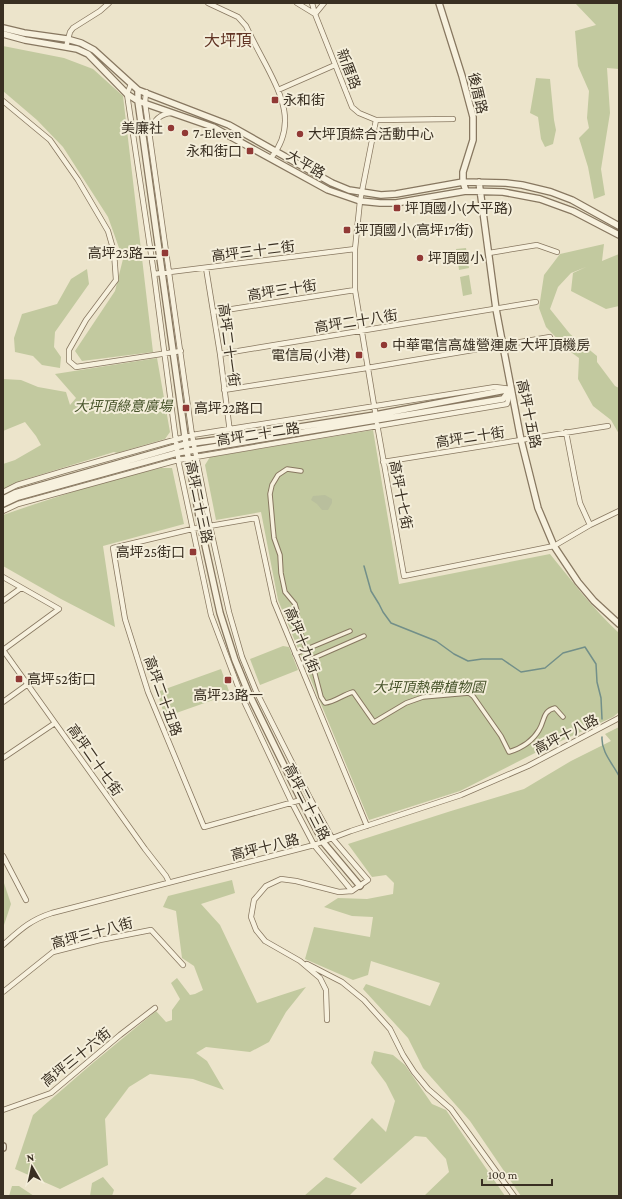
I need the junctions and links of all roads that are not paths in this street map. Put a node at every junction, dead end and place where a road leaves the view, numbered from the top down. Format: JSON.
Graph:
{"nodes":[{"id":1,"x":109,"y":3,"type":"edge"},
{"id":2,"x":208,"y":3,"type":"edge"},
{"id":3,"x":297,"y":3,"type":"edge"},
{"id":4,"x":312,"y":3,"type":"edge"},
{"id":5,"x":324,"y":3,"type":"edge"},
{"id":6,"x":439,"y":3,"type":"edge"},
{"id":7,"x":315,"y":14,"type":"junction"},
{"id":8,"x":3,"y":28,"type":"edge"},
{"id":9,"x":3,"y":34,"type":"edge"},
{"id":10,"x":67,"y":39,"type":"junction"},
{"id":11,"x":66,"y":46,"type":"junction"},
{"id":12,"x":335,"y":65,"type":"junction"},
{"id":13,"x":131,"y":84,"type":"junction"},
{"id":14,"x":138,"y":90,"type":"junction"},
{"id":15,"x":278,"y":90,"type":"junction"},
{"id":16,"x":146,"y":92,"type":"junction"},
{"id":17,"x":127,"y":94,"type":"junction"},
{"id":18,"x":3,"y":101,"type":"edge"},
{"id":19,"x":138,"y":101,"type":"junction"},
{"id":20,"x":145,"y":103,"type":"junction"},
{"id":21,"x":175,"y":113,"type":"junction"},
{"id":22,"x":454,"y":119,"type":"dead end"},
{"id":23,"x":376,"y":120,"type":"junction"},
{"id":24,"x":150,"y":131,"type":"junction"},
{"id":25,"x":276,"y":152,"type":"junction"},
{"id":26,"x":271,"y":158,"type":"junction"},
{"id":27,"x":463,"y":182,"type":"junction"},
{"id":28,"x":479,"y":182,"type":"junction"},
{"id":29,"x":466,"y":191,"type":"junction"},
{"id":30,"x":481,"y":191,"type":"junction"},
{"id":31,"x":362,"y":193,"type":"junction"},
{"id":32,"x":360,"y":201,"type":"junction"},
{"id":33,"x":619,"y":226,"type":"edge"},
{"id":34,"x":619,"y":235,"type":"edge"},
{"id":35,"x":355,"y":249,"type":"junction"},
{"id":36,"x":557,"y":252,"type":"dead end"},
{"id":37,"x":489,"y":253,"type":"junction"},
{"id":38,"x":206,"y":268,"type":"junction"},
{"id":39,"x":169,"y":272,"type":"junction"},
{"id":40,"x":162,"y":273,"type":"junction"},
{"id":41,"x":154,"y":274,"type":"junction"},
{"id":42,"x":355,"y":290,"type":"junction"},
{"id":43,"x":536,"y":302,"type":"dead end"},
{"id":44,"x":496,"y":308,"type":"junction"},
{"id":45,"x":213,"y":312,"type":"junction"},
{"id":46,"x":361,"y":331,"type":"junction"},
{"id":47,"x":550,"y":337,"type":"dead end"},
{"id":48,"x":503,"y":346,"type":"junction"},
{"id":49,"x":174,"y":352,"type":"junction"},
{"id":50,"x":181,"y":352,"type":"junction"},
{"id":51,"x":164,"y":354,"type":"junction"},
{"id":52,"x":220,"y":354,"type":"junction"},
{"id":53,"x":368,"y":368,"type":"junction"},
{"id":54,"x":511,"y":389,"type":"junction"},
{"id":55,"x":224,"y":390,"type":"junction"},
{"id":56,"x":374,"y":406,"type":"junction"},
{"id":57,"x":376,"y":420,"type":"junction"},
{"id":58,"x":608,"y":426,"type":"dead end"},
{"id":59,"x":229,"y":430,"type":"junction"},
{"id":60,"x":566,"y":432,"type":"junction"},
{"id":61,"x":192,"y":435,"type":"junction"},
{"id":62,"x":185,"y":437,"type":"junction"},
{"id":63,"x":175,"y":439,"type":"junction"},
{"id":64,"x":521,"y":440,"type":"junction"},
{"id":65,"x":194,"y":443,"type":"junction"},
{"id":66,"x":186,"y":444,"type":"junction"},
{"id":67,"x":231,"y":444,"type":"junction"},
{"id":68,"x":176,"y":450,"type":"junction"},
{"id":69,"x":195,"y":450,"type":"junction"},
{"id":70,"x":187,"y":451,"type":"junction"},
{"id":71,"x":196,"y":456,"type":"junction"},
{"id":72,"x":188,"y":458,"type":"junction"},
{"id":73,"x":178,"y":460,"type":"junction"},
{"id":74,"x":383,"y":462,"type":"junction"},
{"id":75,"x":301,"y":471,"type":"dead end"},
{"id":76,"x":3,"y":492,"type":"edge"},
{"id":77,"x":3,"y":499,"type":"edge"},
{"id":78,"x":3,"y":504,"type":"edge"},
{"id":79,"x":3,"y":511,"type":"edge"},
{"id":80,"x":619,"y":511,"type":"edge"},
{"id":81,"x":590,"y":525,"type":"junction"},
{"id":82,"x":210,"y":526,"type":"junction"},
{"id":83,"x":201,"y":527,"type":"junction"},
{"id":84,"x":192,"y":529,"type":"junction"},
{"id":85,"x":554,"y":546,"type":"junction"},
{"id":86,"x":3,"y":577,"type":"edge"},
{"id":87,"x":21,"y":588,"type":"junction"},
{"id":88,"x":3,"y":601,"type":"edge"},
{"id":89,"x":619,"y":624,"type":"edge"},
{"id":90,"x":350,"y":631,"type":"dead end"},
{"id":91,"x":364,"y":636,"type":"dead end"},
{"id":92,"x":306,"y":649,"type":"junction"},
{"id":93,"x":3,"y":650,"type":"edge"},
{"id":94,"x":296,"y":654,"type":"junction"},
{"id":95,"x":311,"y":659,"type":"junction"},
{"id":96,"x":300,"y":664,"type":"junction"},
{"id":97,"x":28,"y":684,"type":"junction"},
{"id":98,"x":3,"y":702,"type":"edge"},
{"id":99,"x":563,"y":717,"type":"dead end"},
{"id":100,"x":619,"y":718,"type":"edge"},
{"id":101,"x":55,"y":723,"type":"junction"},
{"id":102,"x":3,"y":758,"type":"edge"},
{"id":103,"x":301,"y":800,"type":"junction"},
{"id":104,"x":292,"y":803,"type":"junction"},
{"id":105,"x":367,"y":826,"type":"junction"},
{"id":106,"x":332,"y":838,"type":"junction"},
{"id":107,"x":323,"y":842,"type":"junction"},
{"id":108,"x":314,"y":846,"type":"junction"},
{"id":109,"x":3,"y":856,"type":"edge"},
{"id":110,"x":169,"y":882,"type":"junction"},
{"id":111,"x":360,"y":886,"type":"junction"},
{"id":112,"x":352,"y":891,"type":"junction"},
{"id":113,"x":26,"y":900,"type":"dead end"},
{"id":114,"x":3,"y":945,"type":"edge"},
{"id":115,"x":300,"y":961,"type":"junction"},
{"id":116,"x":183,"y":965,"type":"dead end"},
{"id":117,"x":3,"y":992,"type":"edge"},
{"id":118,"x":155,"y":1008,"type":"dead end"},
{"id":119,"x":327,"y":1020,"type":"dead end"},
{"id":120,"x":3,"y":1110,"type":"edge"},
{"id":121,"x":514,"y":1196,"type":"edge"}],
"edges":[{"from":1,"to":10,"type":"street"},
{"from":2,"to":15,"type":"street"},
{"from":3,"to":7,"type":"street"},
{"from":4,"to":7,"type":"street","name":"新厝路"},
{"from":5,"to":7,"type":"street"},
{"from":6,"to":27,"type":"street","name":"後厝路"},
{"from":7,"to":12,"type":"street","name":"新厝路"},
{"from":8,"to":10,"type":"street","name":"大平路"},
{"from":9,"to":11,"type":"street","name":"大平路"},
{"from":10,"to":11,"type":"street"},
{"from":10,"to":13,"type":"street","name":"大平路"},
{"from":11,"to":17,"type":"street","name":"大平路"},
{"from":12,"to":15,"type":"street"},
{"from":12,"to":23,"type":"street","name":"新厝路"},
{"from":13,"to":14,"type":"street","name":"大平路"},
{"from":13,"to":17,"type":"street"},
{"from":14,"to":16,"type":"street","name":"大平路"},
{"from":14,"to":19,"type":"street","name":"高坪二十三路"},
{"from":15,"to":25,"type":"street"},
{"from":16,"to":20,"type":"street","name":"高坪二十三路"},
{"from":16,"to":25,"type":"street","name":"大平路"},
{"from":17,"to":19,"type":"street","name":"大平路"},
{"from":17,"to":41,"type":"street","name":"高坪二十三路"},
{"from":18,"to":51,"type":"street"},
{"from":19,"to":20,"type":"street","name":"大平路"},
{"from":19,"to":40,"type":"street","name":"高坪二十三路"},
{"from":20,"to":21,"type":"street","name":"大平路"},
{"from":20,"to":24,"type":"street","name":"高坪二十三路"},
{"from":21,"to":24,"type":"street"},
{"from":21,"to":26,"type":"street","name":"大平路"},
{"from":22,"to":23,"type":"street","name":"新厝路"},
{"from":23,"to":31,"type":"street"},
{"from":24,"to":39,"type":"street","name":"高坪二十三路"},
{"from":25,"to":26,"type":"street"},
{"from":25,"to":31,"type":"street","name":"大平路"},
{"from":26,"to":32,"type":"street","name":"大平路"},
{"from":27,"to":28,"type":"street","name":"大平路"},
{"from":27,"to":29,"type":"street","name":"後厝路"},
{"from":27,"to":31,"type":"street","name":"大平路"},
{"from":28,"to":30,"type":"street","name":"高坪十五路"},
{"from":28,"to":33,"type":"street","name":"大平路"},
{"from":29,"to":30,"type":"street","name":"大平路"},
{"from":29,"to":32,"type":"street","name":"大平路"},
{"from":30,"to":34,"type":"street","name":"大平路"},
{"from":30,"to":37,"type":"street","name":"高坪十五路"},
{"from":31,"to":32,"type":"street","name":"高坪十七街"},
{"from":32,"to":35,"type":"street","name":"高坪十七街"},
{"from":35,"to":38,"type":"street","name":"高坪三十二街"},
{"from":35,"to":42,"type":"street","name":"高坪十七街"},
{"from":36,"to":37,"type":"street"},
{"from":37,"to":44,"type":"street","name":"高坪十五路"},
{"from":38,"to":39,"type":"street","name":"高坪三十二街"},
{"from":38,"to":45,"type":"street","name":"高坪二十一街"},
{"from":39,"to":40,"type":"street","name":"高坪三十二街"},
{"from":39,"to":50,"type":"street","name":"高坪二十三路"},
{"from":40,"to":41,"type":"street","name":"高坪三十二街"},
{"from":40,"to":49,"type":"street","name":"高坪二十三路"},
{"from":41,"to":51,"type":"street","name":"高坪二十三路"},
{"from":42,"to":45,"type":"street","name":"高坪三十街"},
{"from":42,"to":46,"type":"street","name":"高坪十七街"},
{"from":43,"to":44,"type":"street","name":"高坪二十八街"},
{"from":44,"to":46,"type":"street","name":"高坪二十八街"},
{"from":44,"to":48,"type":"street","name":"高坪十五路"},
{"from":45,"to":52,"type":"street","name":"高坪二十一街"},
{"from":46,"to":52,"type":"street","name":"高坪二十八街"},
{"from":46,"to":53,"type":"street","name":"高坪十七街"},
{"from":47,"to":48,"type":"street"},
{"from":48,"to":53,"type":"street"},
{"from":48,"to":54,"type":"street","name":"高坪十五路"},
{"from":49,"to":50,"type":"street"},
{"from":49,"to":51,"type":"street"},
{"from":49,"to":62,"type":"street","name":"高坪二十三路"},
{"from":50,"to":61,"type":"street","name":"高坪二十三路"},
{"from":51,"to":63,"type":"street","name":"高坪二十三路"},
{"from":52,"to":55,"type":"street","name":"高坪二十一街"},
{"from":53,"to":55,"type":"street"},
{"from":53,"to":56,"type":"street","name":"高坪十七街"},
{"from":54,"to":56,"type":"street","name":"高坪二十二路"},
{"from":54,"to":57,"type":"street","name":"高坪二十二路"},
{"from":54,"to":57,"type":"street","name":"高坪二十二路"},
{"from":54,"to":64,"type":"street","name":"高坪十五路"},
{"from":55,"to":59,"type":"street","name":"高坪二十一街"},
{"from":56,"to":57,"type":"street","name":"高坪十七街"},
{"from":56,"to":59,"type":"street","name":"高坪二十二路"},
{"from":57,"to":67,"type":"street","name":"高坪二十二路"},
{"from":57,"to":67,"type":"street","name":"高坪二十二路"},
{"from":57,"to":74,"type":"street","name":"高坪十七街"},
{"from":58,"to":60,"type":"street","name":"高坪二十街"},
{"from":59,"to":61,"type":"street","name":"高坪二十二路"},
{"from":59,"to":67,"type":"street","name":"高坪二十一街"},
{"from":60,"to":64,"type":"street","name":"高坪二十街"},
{"from":60,"to":81,"type":"street"},
{"from":61,"to":62,"type":"street","name":"高坪二十二路"},
{"from":61,"to":65,"type":"street","name":"高坪二十三路"},
{"from":62,"to":63,"type":"street","name":"高坪二十二路"},
{"from":62,"to":66,"type":"street","name":"高坪二十三路"},
{"from":63,"to":68,"type":"street","name":"高坪二十三路"},
{"from":63,"to":76,"type":"street","name":"高坪二十二路"},
{"from":64,"to":74,"type":"street","name":"高坪二十街"},
{"from":64,"to":85,"type":"street","name":"高坪十五路"},
{"from":65,"to":66,"type":"street","name":"高坪二十二路"},
{"from":65,"to":67,"type":"street","name":"高坪二十二路"},
{"from":65,"to":69,"type":"street","name":"高坪二十三路"},
{"from":66,"to":68,"type":"street","name":"高坪二十二路"},
{"from":66,"to":70,"type":"street","name":"高坪二十三路"},
{"from":67,"to":69,"type":"street","name":"高坪二十二路"},
{"from":67,"to":71,"type":"street","name":"高坪二十二路"},
{"from":68,"to":70,"type":"street","name":"高坪二十二路"},
{"from":68,"to":73,"type":"street","name":"高坪二十三路"},
{"from":68,"to":77,"type":"street","name":"高坪二十二路"},
{"from":68,"to":78,"type":"street","name":"高坪二十二路"},
{"from":69,"to":70,"type":"street","name":"高坪二十二路"},
{"from":69,"to":71,"type":"street","name":"高坪二十三路"},
{"from":70,"to":72,"type":"street","name":"高坪二十三路"},
{"from":71,"to":72,"type":"street","name":"高坪二十二路"},
{"from":71,"to":82,"type":"street","name":"高坪二十三路"},
{"from":72,"to":73,"type":"street","name":"高坪二十二路"},
{"from":72,"to":83,"type":"street","name":"高坪二十三路"},
{"from":73,"to":79,"type":"street","name":"高坪二十二路"},
{"from":73,"to":84,"type":"street","name":"高坪二十三路"},
{"from":74,"to":85,"type":"street","name":"高坪十七街"},
{"from":75,"to":92,"type":"street"},
{"from":80,"to":81,"type":"street","name":"高坪十七街"},
{"from":81,"to":85,"type":"street","name":"高坪十七街"},
{"from":82,"to":83,"type":"street","name":"高坪十九街"},
{"from":82,"to":94,"type":"street","name":"高坪十九街"},
{"from":82,"to":106,"type":"street","name":"高坪二十三路"},
{"from":83,"to":84,"type":"street","name":"高坪十九街"},
{"from":83,"to":103,"type":"street","name":"高坪二十三路"},
{"from":84,"to":104,"type":"street","name":"高坪二十三路"},
{"from":84,"to":104,"type":"street","name":"高坪二十五路"},
{"from":85,"to":89,"type":"street","name":"高坪十五路"},
{"from":86,"to":87,"type":"street"},
{"from":87,"to":88,"type":"street"},
{"from":87,"to":93,"type":"street"},
{"from":90,"to":92,"type":"street"},
{"from":91,"to":95,"type":"street"},
{"from":92,"to":94,"type":"street"},
{"from":93,"to":97,"type":"street","name":"高坪二十七街"},
{"from":94,"to":96,"type":"street","name":"高坪十九街"},
{"from":95,"to":96,"type":"street"},
{"from":95,"to":99,"type":"street"},
{"from":96,"to":105,"type":"street","name":"高坪十九街"},
{"from":97,"to":98,"type":"street"},
{"from":97,"to":101,"type":"street","name":"高坪二十七街"},
{"from":100,"to":105,"type":"street","name":"高坪十八路"},
{"from":101,"to":102,"type":"street"},
{"from":101,"to":110,"type":"street","name":"高坪二十七街"},
{"from":103,"to":104,"type":"street","name":"高坪二十五路"},
{"from":103,"to":107,"type":"street","name":"高坪二十三路"},
{"from":104,"to":108,"type":"street","name":"高坪二十三路"},
{"from":105,"to":106,"type":"street","name":"高坪十八路"},
{"from":106,"to":107,"type":"street","name":"高坪十八路"},
{"from":106,"to":111,"type":"street","name":"高坪二十三路"},
{"from":107,"to":108,"type":"street","name":"高坪十八路"},
{"from":107,"to":111,"type":"street","name":"高坪二十三路"},
{"from":108,"to":110,"type":"street","name":"高坪十八路"},
{"from":108,"to":112,"type":"street","name":"高坪二十三路"},
{"from":109,"to":113,"type":"street"},
{"from":110,"to":114,"type":"street","name":"高坪十八路"},
{"from":111,"to":112,"type":"street"},
{"from":112,"to":115,"type":"street"},
{"from":115,"to":119,"type":"street"},
{"from":115,"to":121,"type":"street"},
{"from":116,"to":117,"type":"street","name":"高坪三十八街"},
{"from":118,"to":120,"type":"street","name":"高坪三十六街"}]}
